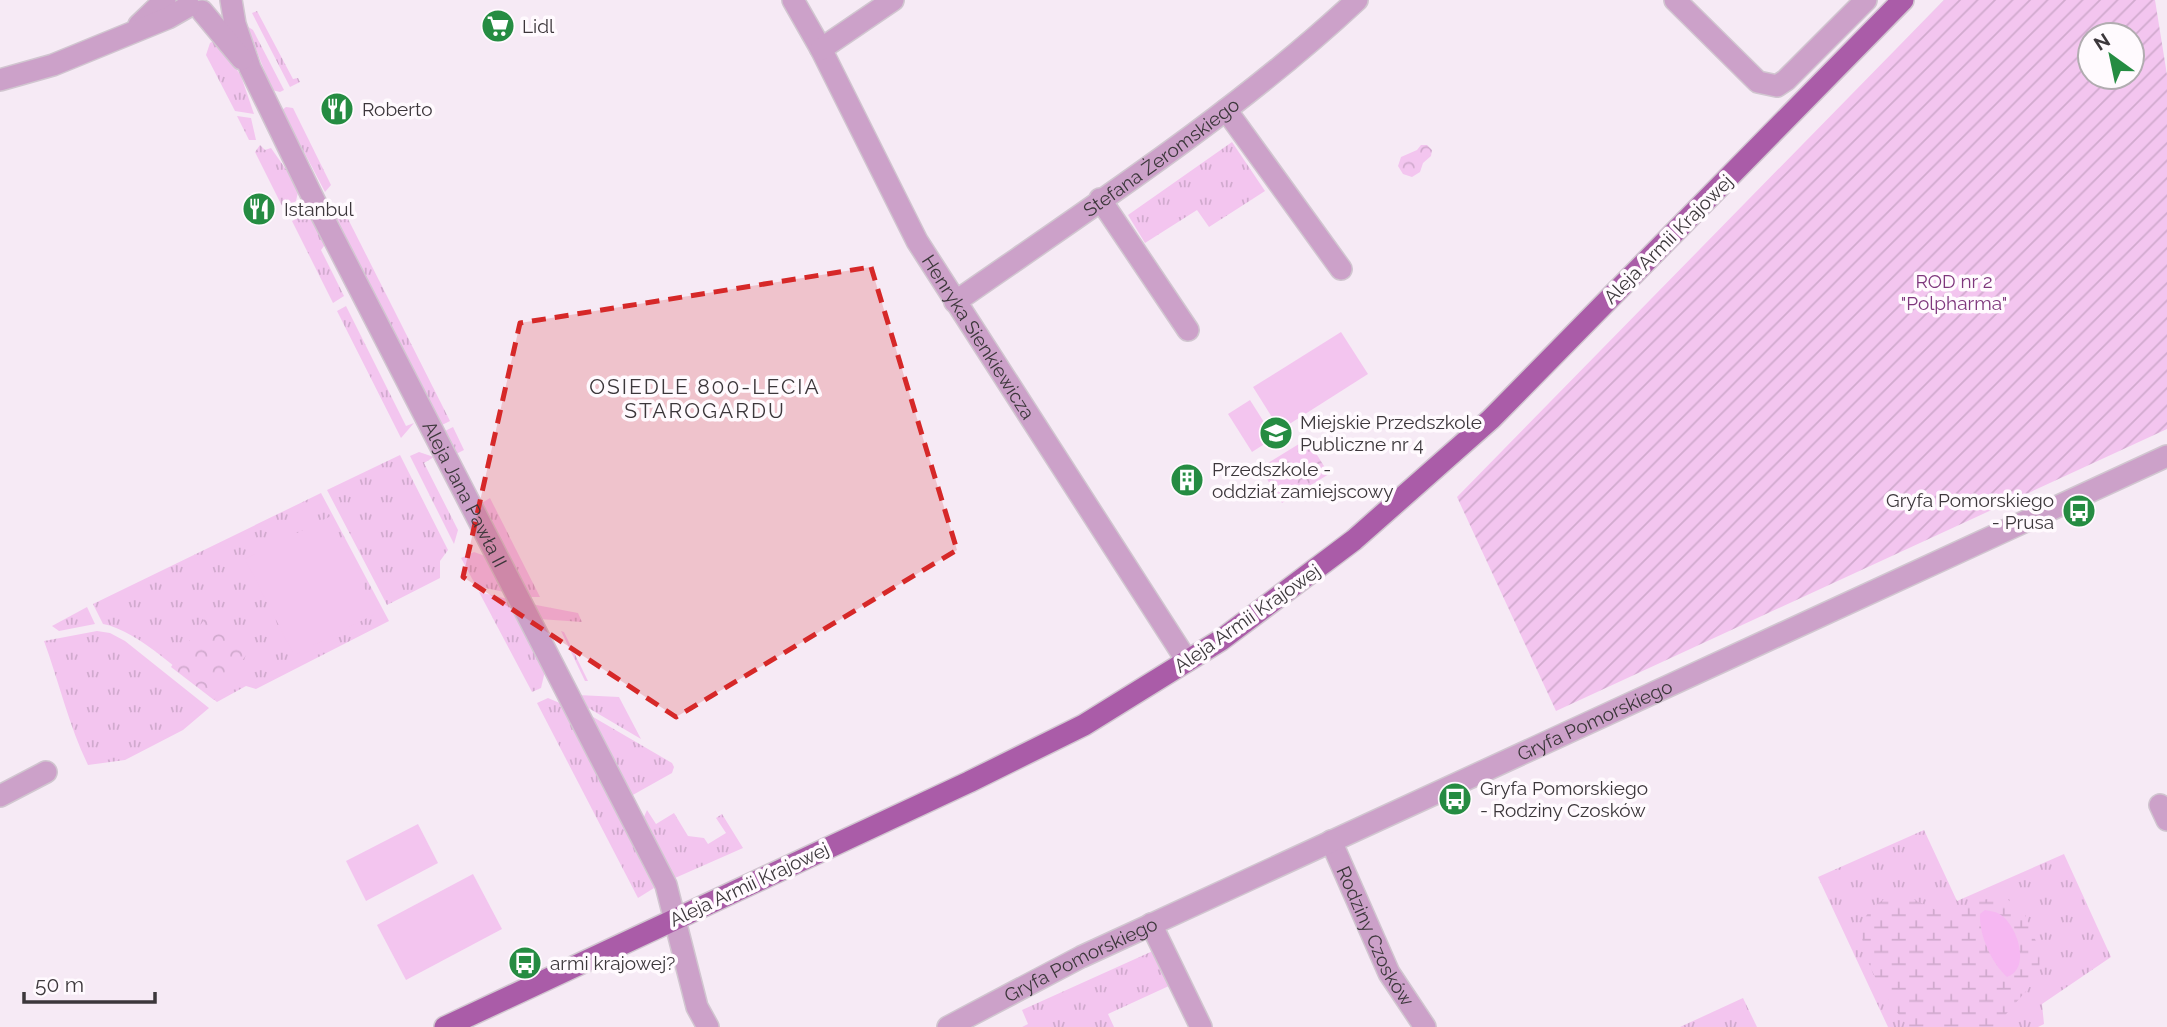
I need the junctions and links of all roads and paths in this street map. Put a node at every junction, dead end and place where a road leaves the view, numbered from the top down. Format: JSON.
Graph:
{"nodes":[{"id":1,"x":165,"y":0,"type":"edge"},
{"id":2,"x":230,"y":0,"type":"edge"},
{"id":3,"x":793,"y":0,"type":"edge"},
{"id":4,"x":893,"y":0,"type":"edge"},
{"id":5,"x":1357,"y":0,"type":"edge"},
{"id":6,"x":1675,"y":0,"type":"edge"},
{"id":7,"x":1866,"y":0,"type":"edge"},
{"id":8,"x":1903,"y":0,"type":"edge"},
{"id":9,"x":191,"y":6,"type":"edge"},
{"id":10,"x":133,"y":30,"type":"junction"},
{"id":11,"x":821,"y":49,"type":"junction"},
{"id":12,"x":250,"y":68,"type":"junction"},
{"id":13,"x":0,"y":80,"type":"edge"},
{"id":14,"x":1226,"y":110,"type":"junction"},
{"id":15,"x":1101,"y":199,"type":"junction"},
{"id":16,"x":1341,"y":269,"type":"dead end"},
{"id":17,"x":955,"y":302,"type":"junction"},
{"id":18,"x":1188,"y":330,"type":"dead end"},
{"id":19,"x":2167,"y":456,"type":"edge"},
{"id":20,"x":1187,"y":661,"type":"junction"},
{"id":21,"x":46,"y":772,"type":"dead end"},
{"id":22,"x":0,"y":796,"type":"edge"},
{"id":23,"x":1331,"y":841,"type":"junction"},
{"id":24,"x":676,"y":919,"type":"junction"},
{"id":25,"x":1151,"y":924,"type":"junction"},
{"id":26,"x":445,"y":1027,"type":"edge"},
{"id":27,"x":708,"y":1027,"type":"edge"},
{"id":28,"x":948,"y":1027,"type":"edge"},
{"id":29,"x":1201,"y":1027,"type":"edge"},
{"id":30,"x":1425,"y":1027,"type":"edge"}],
"edges":[{"from":1,"to":10,"type":"street"},
{"from":2,"to":9,"type":"street"},
{"from":2,"to":12,"type":"street","name":"Aleja Jana Pawła II"},
{"from":3,"to":11,"type":"street","name":"Henryka Sienkiewicza"},
{"from":4,"to":11,"type":"street"},
{"from":5,"to":14,"type":"street","name":"Stefana Żeromskiego"},
{"from":6,"to":7,"type":"street"},
{"from":8,"to":20,"type":"main road","name":"Aleja Armii Krajowej"},
{"from":9,"to":10,"type":"street"},
{"from":9,"to":12,"type":"street","name":"Aleja Jana Pawła II"},
{"from":10,"to":13,"type":"street"},
{"from":11,"to":17,"type":"street","name":"Henryka Sienkiewicza"},
{"from":12,"to":24,"type":"street","name":"Aleja Jana Pawła II"},
{"from":14,"to":15,"type":"street","name":"Stefana Żeromskiego"},
{"from":14,"to":16,"type":"street"},
{"from":15,"to":17,"type":"street","name":"Stefana Żeromskiego"},
{"from":15,"to":18,"type":"street"},
{"from":17,"to":20,"type":"street","name":"Henryka Sienkiewicza"},
{"from":19,"to":23,"type":"street","name":"Gryfa Pomorskiego"},
{"from":20,"to":24,"type":"main road","name":"Aleja Armii Krajowej"},
{"from":21,"to":22,"type":"street"},
{"from":23,"to":25,"type":"street","name":"Gryfa Pomorskiego"},
{"from":23,"to":30,"type":"street","name":"Rodziny Czosków"},
{"from":24,"to":26,"type":"main road","name":"Aleja Armii Krajowej"},
{"from":24,"to":27,"type":"street","name":"Aleja Jana Pawła II"},
{"from":25,"to":28,"type":"street","name":"Gryfa Pomorskiego"},
{"from":25,"to":29,"type":"street"}]}
